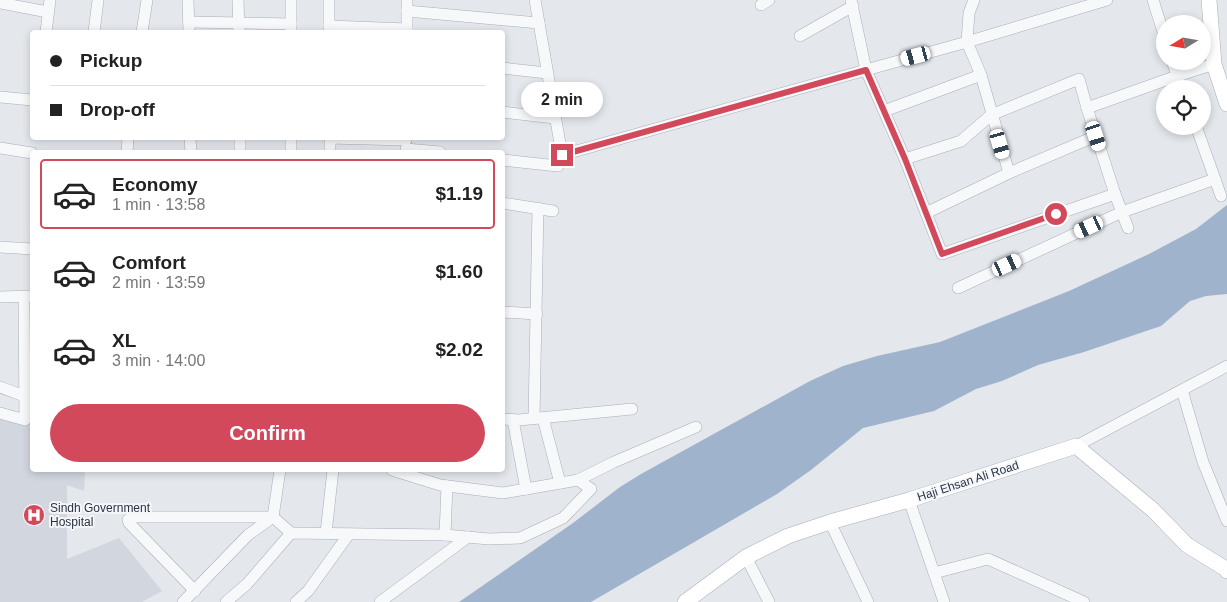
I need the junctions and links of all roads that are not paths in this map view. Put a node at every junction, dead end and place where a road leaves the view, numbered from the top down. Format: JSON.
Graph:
{"nodes":[{"id":1,"x":50,"y":0,"type":"edge"},
{"id":2,"x":98,"y":0,"type":"edge"},
{"id":3,"x":147,"y":0,"type":"edge"},
{"id":4,"x":188,"y":0,"type":"edge"},
{"id":5,"x":238,"y":0,"type":"edge"},
{"id":6,"x":291,"y":0,"type":"edge"},
{"id":7,"x":329,"y":0,"type":"edge"},
{"id":8,"x":534,"y":0,"type":"edge"},
{"id":9,"x":974,"y":0,"type":"edge"},
{"id":10,"x":1107,"y":0,"type":"edge"},
{"id":11,"x":1153,"y":0,"type":"edge"},
{"id":12,"x":1209,"y":0,"type":"edge"},
{"id":13,"x":0,"y":3,"type":"edge"},
{"id":14,"x":852,"y":3,"type":"edge"},
{"id":15,"x":407,"y":5,"type":"edge"},
{"id":16,"x":48,"y":12,"type":"junction"},
{"id":17,"x":1158,"y":15,"type":"edge"},
{"id":18,"x":538,"y":23,"type":"junction"},
{"id":19,"x":189,"y":27,"type":"edge"},
{"id":20,"x":239,"y":28,"type":"edge"},
{"id":21,"x":291,"y":28,"type":"edge"},
{"id":22,"x":329,"y":29,"type":"edge"},
{"id":23,"x":46,"y":30,"type":"edge"},
{"id":24,"x":94,"y":30,"type":"edge"},
{"id":25,"x":142,"y":30,"type":"edge"},
{"id":26,"x":368,"y":30,"type":"edge"},
{"id":27,"x":407,"y":30,"type":"edge"},
{"id":28,"x":800,"y":36,"type":"dead end"},
{"id":29,"x":968,"y":42,"type":"junction"},
{"id":30,"x":1214,"y":64,"type":"junction"},
{"id":31,"x":505,"y":68,"type":"edge"},
{"id":32,"x":866,"y":70,"type":"junction"},
{"id":33,"x":1175,"y":70,"type":"edge"},
{"id":34,"x":547,"y":73,"type":"junction"},
{"id":35,"x":980,"y":75,"type":"junction"},
{"id":36,"x":1177,"y":76,"type":"junction"},
{"id":37,"x":1179,"y":80,"type":"edge"},
{"id":38,"x":0,"y":97,"type":"edge"},
{"id":39,"x":30,"y":100,"type":"edge"},
{"id":40,"x":1227,"y":104,"type":"edge"},
{"id":41,"x":1087,"y":108,"type":"junction"},
{"id":42,"x":884,"y":111,"type":"junction"},
{"id":43,"x":505,"y":112,"type":"edge"},
{"id":44,"x":992,"y":115,"type":"junction"},
{"id":45,"x":555,"y":118,"type":"junction"},
{"id":46,"x":1199,"y":135,"type":"edge"},
{"id":47,"x":1096,"y":136,"type":"junction"},
{"id":48,"x":352,"y":140,"type":"edge"},
{"id":49,"x":406,"y":145,"type":"edge"},
{"id":50,"x":0,"y":148,"type":"edge"},
{"id":51,"x":430,"y":150,"type":"edge"},
{"id":52,"x":30,"y":153,"type":"edge"},
{"id":53,"x":562,"y":155,"type":"junction"},
{"id":54,"x":905,"y":159,"type":"junction"},
{"id":55,"x":505,"y":160,"type":"edge"},
{"id":56,"x":1009,"y":173,"type":"junction"},
{"id":57,"x":1215,"y":179,"type":"junction"},
{"id":58,"x":1115,"y":194,"type":"junction"},
{"id":59,"x":1221,"y":196,"type":"dead end"},
{"id":60,"x":505,"y":203,"type":"edge"},
{"id":61,"x":538,"y":208,"type":"junction"},
{"id":62,"x":553,"y":211,"type":"dead end"},
{"id":63,"x":1122,"y":212,"type":"junction"},
{"id":64,"x":926,"y":213,"type":"junction"},
{"id":65,"x":1128,"y":228,"type":"dead end"},
{"id":66,"x":0,"y":247,"type":"edge"},
{"id":67,"x":30,"y":248,"type":"edge"},
{"id":68,"x":958,"y":288,"type":"dead end"},
{"id":69,"x":28,"y":296,"type":"edge"},
{"id":70,"x":0,"y":297,"type":"edge"},
{"id":71,"x":505,"y":312,"type":"edge"},
{"id":72,"x":537,"y":314,"type":"junction"},
{"id":73,"x":1227,"y":366,"type":"edge"},
{"id":74,"x":0,"y":387,"type":"edge"},
{"id":75,"x":1182,"y":390,"type":"junction"},
{"id":76,"x":28,"y":396,"type":"edge"},
{"id":77,"x":632,"y":409,"type":"dead end"},
{"id":78,"x":0,"y":413,"type":"edge"},
{"id":79,"x":539,"y":418,"type":"junction"},
{"id":80,"x":508,"y":419,"type":"edge"},
{"id":81,"x":696,"y":427,"type":"dead end"},
{"id":82,"x":1076,"y":446,"type":"junction"},
{"id":83,"x":280,"y":472,"type":"edge"},
{"id":84,"x":333,"y":472,"type":"edge"},
{"id":85,"x":399,"y":472,"type":"edge"},
{"id":86,"x":578,"y":480,"type":"junction"},
{"id":87,"x":560,"y":483,"type":"junction"},
{"id":88,"x":447,"y":486,"type":"junction"},
{"id":89,"x":526,"y":489,"type":"junction"},
{"id":90,"x":909,"y":500,"type":"junction"},
{"id":91,"x":1224,"y":505,"type":"edge"},
{"id":92,"x":273,"y":518,"type":"junction"},
{"id":93,"x":830,"y":522,"type":"junction"},
{"id":94,"x":1227,"y":522,"type":"edge"},
{"id":95,"x":290,"y":533,"type":"junction"},
{"id":96,"x":326,"y":534,"type":"junction"},
{"id":97,"x":348,"y":534,"type":"junction"},
{"id":98,"x":445,"y":535,"type":"junction"},
{"id":99,"x":468,"y":537,"type":"junction"},
{"id":100,"x":746,"y":557,"type":"junction"},
{"id":101,"x":1227,"y":569,"type":"edge"},
{"id":102,"x":934,"y":573,"type":"junction"},
{"id":103,"x":195,"y":591,"type":"junction"},
{"id":104,"x":183,"y":602,"type":"edge"},
{"id":105,"x":226,"y":602,"type":"edge"},
{"id":106,"x":296,"y":602,"type":"edge"},
{"id":107,"x":380,"y":602,"type":"edge"},
{"id":108,"x":685,"y":602,"type":"edge"},
{"id":109,"x":769,"y":602,"type":"edge"},
{"id":110,"x":868,"y":602,"type":"edge"},
{"id":111,"x":944,"y":602,"type":"edge"},
{"id":112,"x":1084,"y":602,"type":"edge"}],
"edges":[{"from":1,"to":16,"type":"street"},
{"from":2,"to":24,"type":"street"},
{"from":3,"to":25,"type":"street"},
{"from":4,"to":19,"type":"street"},
{"from":5,"to":20,"type":"street"},
{"from":6,"to":21,"type":"street"},
{"from":7,"to":22,"type":"street"},
{"from":8,"to":18,"type":"street"},
{"from":9,"to":29,"type":"street"},
{"from":10,"to":29,"type":"street"},
{"from":11,"to":17,"type":"street"},
{"from":12,"to":30,"type":"street"},
{"from":13,"to":16,"type":"street"},
{"from":14,"to":28,"type":"street"},
{"from":14,"to":32,"type":"street"},
{"from":15,"to":18,"type":"street"},
{"from":15,"to":27,"type":"street"},
{"from":16,"to":23,"type":"street"},
{"from":18,"to":34,"type":"street"},
{"from":19,"to":20,"type":"street"},
{"from":20,"to":21,"type":"street"},
{"from":22,"to":26,"type":"street"},
{"from":29,"to":32,"type":"street"},
{"from":29,"to":35,"type":"street"},
{"from":30,"to":36,"type":"street"},
{"from":30,"to":40,"type":"street"},
{"from":31,"to":34,"type":"street"},
{"from":32,"to":42,"type":"street"},
{"from":32,"to":53,"type":"street"},
{"from":33,"to":36,"type":"street"},
{"from":34,"to":45,"type":"street"},
{"from":35,"to":42,"type":"street"},
{"from":35,"to":44,"type":"street"},
{"from":36,"to":37,"type":"street"},
{"from":36,"to":41,"type":"street"},
{"from":38,"to":39,"type":"street"},
{"from":41,"to":44,"type":"street"},
{"from":41,"to":47,"type":"street"},
{"from":42,"to":54,"type":"street"},
{"from":43,"to":45,"type":"street"},
{"from":44,"to":54,"type":"street"},
{"from":44,"to":56,"type":"street"},
{"from":45,"to":53,"type":"street"},
{"from":46,"to":57,"type":"street"},
{"from":47,"to":56,"type":"street"},
{"from":47,"to":58,"type":"street"},
{"from":48,"to":49,"type":"street"},
{"from":49,"to":51,"type":"street"},
{"from":50,"to":52,"type":"street"},
{"from":53,"to":55,"type":"street"},
{"from":54,"to":64,"type":"street"},
{"from":56,"to":64,"type":"street"},
{"from":57,"to":59,"type":"street"},
{"from":57,"to":63,"type":"street"},
{"from":58,"to":63,"type":"street"},
{"from":58,"to":64,"type":"street"},
{"from":60,"to":61,"type":"street"},
{"from":61,"to":62,"type":"street"},
{"from":61,"to":72,"type":"street"},
{"from":63,"to":65,"type":"street"},
{"from":63,"to":68,"type":"street"},
{"from":66,"to":67,"type":"street"},
{"from":69,"to":70,"type":"street"},
{"from":69,"to":76,"type":"street"},
{"from":71,"to":72,"type":"street"},
{"from":72,"to":79,"type":"street"},
{"from":73,"to":75,"type":"street"},
{"from":74,"to":76,"type":"street"},
{"from":75,"to":82,"type":"street"},
{"from":75,"to":91,"type":"street"},
{"from":76,"to":78,"type":"street"},
{"from":77,"to":79,"type":"street"},
{"from":79,"to":80,"type":"street"},
{"from":79,"to":87,"type":"street"},
{"from":80,"to":89,"type":"street"},
{"from":81,"to":86,"type":"street"},
{"from":82,"to":90,"type":"street","name":"Haji Ehsan Ali Road"},
{"from":82,"to":101,"type":"street"},
{"from":83,"to":92,"type":"street"},
{"from":84,"to":96,"type":"street"},
{"from":85,"to":88,"type":"street"},
{"from":86,"to":87,"type":"street"},
{"from":86,"to":99,"type":"street"},
{"from":87,"to":89,"type":"street"},
{"from":88,"to":89,"type":"street"},
{"from":88,"to":98,"type":"street"},
{"from":90,"to":93,"type":"street","name":"Haji Ehsan Ali Road"},
{"from":90,"to":102,"type":"street"},
{"from":91,"to":94,"type":"street"},
{"from":92,"to":95,"type":"street"},
{"from":92,"to":103,"type":"street"},
{"from":92,"to":103,"type":"street"},
{"from":93,"to":100,"type":"street","name":"Haji Ehsan Ali Road"},
{"from":93,"to":110,"type":"street"},
{"from":95,"to":96,"type":"street"},
{"from":95,"to":105,"type":"street"},
{"from":96,"to":97,"type":"street"},
{"from":97,"to":98,"type":"street"},
{"from":97,"to":106,"type":"street"},
{"from":98,"to":99,"type":"street"},
{"from":99,"to":107,"type":"street"},
{"from":100,"to":108,"type":"street","name":"Haji Ehsan Ali Road"},
{"from":100,"to":109,"type":"street"},
{"from":102,"to":111,"type":"street"},
{"from":102,"to":112,"type":"street"},
{"from":103,"to":104,"type":"street"}]}
